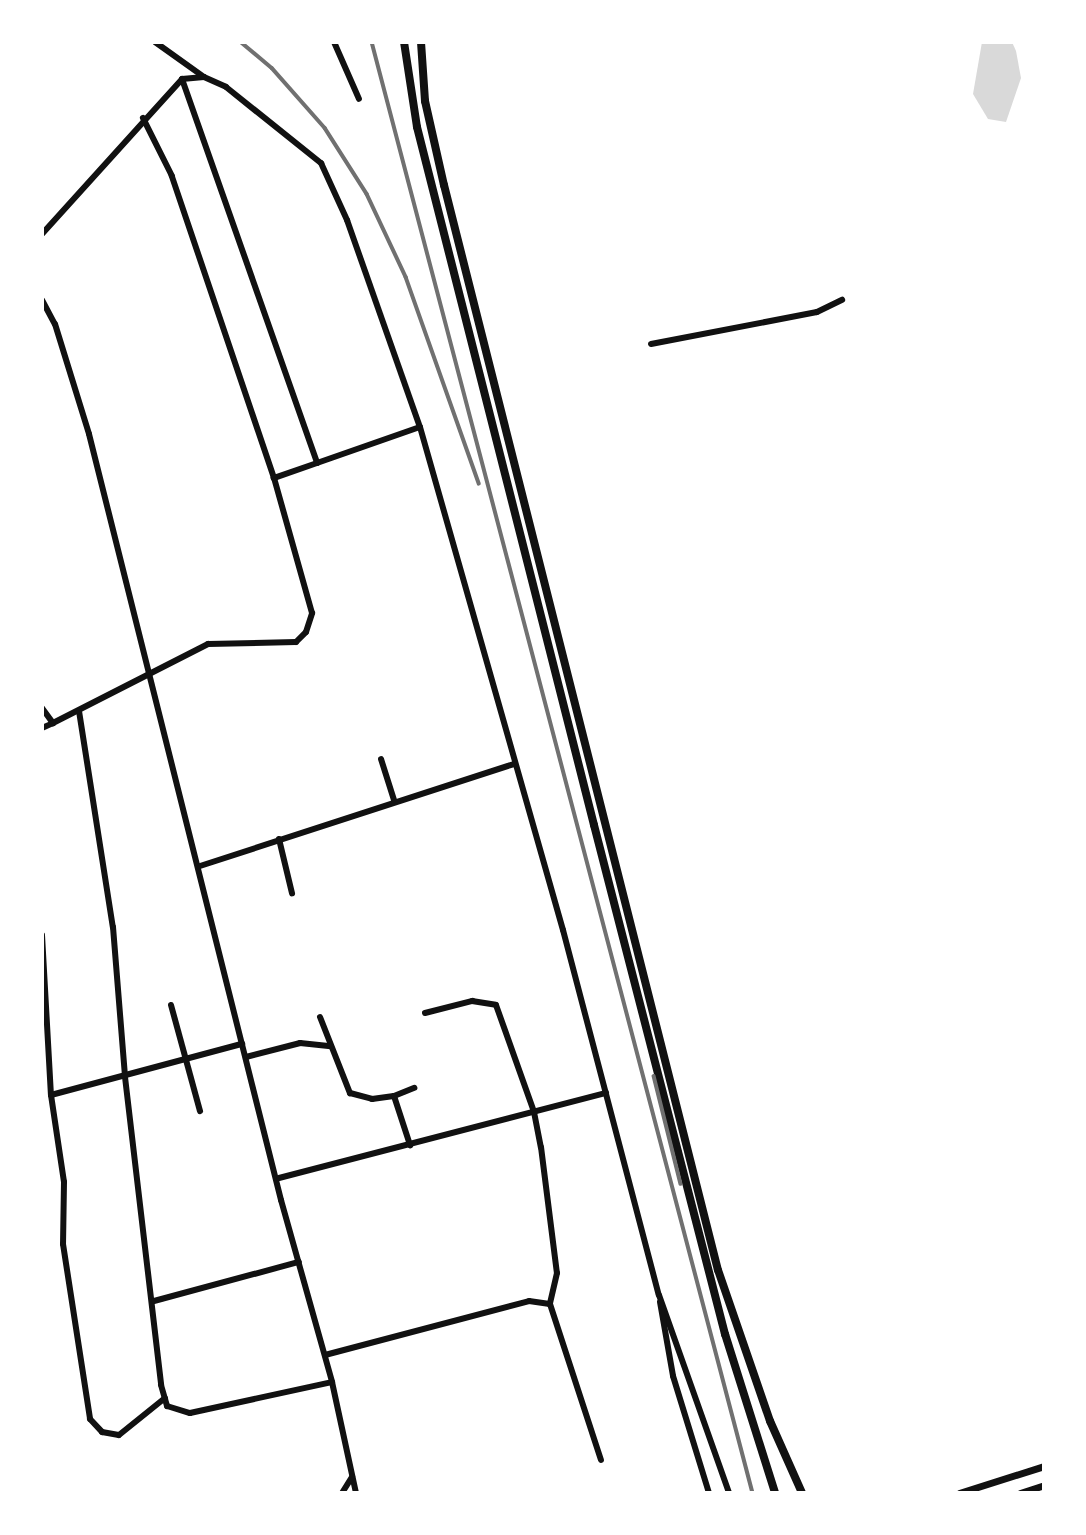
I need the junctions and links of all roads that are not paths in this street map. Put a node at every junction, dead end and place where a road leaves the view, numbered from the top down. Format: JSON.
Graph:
{"nodes":[{"id":1,"x":155,"y":42,"type":"edge"},
{"id":2,"x":334,"y":42,"type":"edge"},
{"id":3,"x":404,"y":42,"type":"edge"},
{"id":4,"x":421,"y":42,"type":"edge"},
{"id":5,"x":204,"y":77,"type":"junction"},
{"id":6,"x":182,"y":79,"type":"junction"},
{"id":7,"x":359,"y":99,"type":"dead end"},
{"id":8,"x":143,"y":118,"type":"junction"},
{"id":9,"x":42,"y":234,"type":"edge"},
{"id":10,"x":42,"y":300,"type":"edge"},
{"id":11,"x":842,"y":300,"type":"dead end"},
{"id":12,"x":651,"y":344,"type":"dead end"},
{"id":13,"x":420,"y":426,"type":"junction"},
{"id":14,"x":317,"y":463,"type":"junction"},
{"id":15,"x":274,"y":478,"type":"junction"},
{"id":16,"x":149,"y":678,"type":"junction"},
{"id":17,"x":42,"y":708,"type":"edge"},
{"id":18,"x":79,"y":711,"type":"junction"},
{"id":19,"x":53,"y":723,"type":"junction"},
{"id":20,"x":42,"y":728,"type":"edge"},
{"id":21,"x":381,"y":759,"type":"dead end"},
{"id":22,"x":514,"y":764,"type":"junction"},
{"id":23,"x":394,"y":800,"type":"junction"},
{"id":24,"x":279,"y":839,"type":"junction"},
{"id":25,"x":200,"y":866,"type":"junction"},
{"id":26,"x":292,"y":893,"type":"dead end"},
{"id":27,"x":42,"y":936,"type":"edge"},
{"id":28,"x":171,"y":1005,"type":"dead end"},
{"id":29,"x":425,"y":1013,"type":"dead end"},
{"id":30,"x":320,"y":1017,"type":"dead end"},
{"id":31,"x":46,"y":1034,"type":"edge"},
{"id":32,"x":242,"y":1044,"type":"junction"},
{"id":33,"x":331,"y":1046,"type":"junction"},
{"id":34,"x":246,"y":1057,"type":"junction"},
{"id":35,"x":186,"y":1058,"type":"junction"},
{"id":36,"x":125,"y":1077,"type":"junction"},
{"id":37,"x":414,"y":1088,"type":"dead end"},
{"id":38,"x":606,"y":1093,"type":"junction"},
{"id":39,"x":51,"y":1095,"type":"junction"},
{"id":40,"x":394,"y":1096,"type":"junction"},
{"id":41,"x":200,"y":1111,"type":"dead end"},
{"id":42,"x":534,"y":1112,"type":"junction"},
{"id":43,"x":410,"y":1145,"type":"junction"},
{"id":44,"x":279,"y":1178,"type":"junction"},
{"id":45,"x":299,"y":1262,"type":"junction"},
{"id":46,"x":659,"y":1296,"type":"junction"},
{"id":47,"x":154,"y":1301,"type":"junction"},
{"id":48,"x":550,"y":1304,"type":"junction"},
{"id":49,"x":325,"y":1354,"type":"junction"},
{"id":50,"x":332,"y":1382,"type":"junction"},
{"id":51,"x":165,"y":1398,"type":"junction"},
{"id":52,"x":601,"y":1460,"type":"dead end"},
{"id":53,"x":1044,"y":1466,"type":"edge"},
{"id":54,"x":352,"y":1477,"type":"junction"},
{"id":55,"x":1044,"y":1485,"type":"edge"},
{"id":56,"x":342,"y":1493,"type":"edge"},
{"id":57,"x":356,"y":1493,"type":"edge"},
{"id":58,"x":709,"y":1493,"type":"edge"},
{"id":59,"x":729,"y":1493,"type":"edge"},
{"id":60,"x":775,"y":1493,"type":"edge"},
{"id":61,"x":802,"y":1493,"type":"edge"},
{"id":62,"x":959,"y":1493,"type":"edge"},
{"id":63,"x":1020,"y":1493,"type":"edge"}],
"edges":[{"from":1,"to":5,"type":"street"},
{"from":2,"to":7,"type":"street"},
{"from":3,"to":60,"type":"main road"},
{"from":4,"to":61,"type":"main road"},
{"from":5,"to":6,"type":"street"},
{"from":5,"to":13,"type":"street"},
{"from":6,"to":8,"type":"street"},
{"from":6,"to":14,"type":"street"},
{"from":8,"to":9,"type":"street"},
{"from":8,"to":15,"type":"street"},
{"from":10,"to":16,"type":"street"},
{"from":11,"to":12,"type":"street"},
{"from":13,"to":14,"type":"street"},
{"from":13,"to":22,"type":"street"},
{"from":14,"to":15,"type":"street"},
{"from":15,"to":16,"type":"street"},
{"from":16,"to":18,"type":"street"},
{"from":16,"to":25,"type":"street"},
{"from":17,"to":19,"type":"street"},
{"from":18,"to":19,"type":"street"},
{"from":18,"to":36,"type":"street"},
{"from":19,"to":20,"type":"street"},
{"from":21,"to":23,"type":"street"},
{"from":22,"to":23,"type":"street"},
{"from":22,"to":38,"type":"street"},
{"from":23,"to":24,"type":"street"},
{"from":24,"to":25,"type":"street"},
{"from":24,"to":26,"type":"street"},
{"from":25,"to":32,"type":"street"},
{"from":27,"to":31,"type":"street"},
{"from":28,"to":35,"type":"street"},
{"from":29,"to":42,"type":"street"},
{"from":30,"to":33,"type":"street"},
{"from":31,"to":39,"type":"street"},
{"from":32,"to":34,"type":"street"},
{"from":32,"to":35,"type":"street"},
{"from":33,"to":34,"type":"street"},
{"from":33,"to":40,"type":"street"},
{"from":34,"to":44,"type":"street"},
{"from":35,"to":36,"type":"street"},
{"from":35,"to":41,"type":"street"},
{"from":36,"to":39,"type":"street"},
{"from":36,"to":47,"type":"street"},
{"from":37,"to":40,"type":"street"},
{"from":38,"to":42,"type":"street"},
{"from":38,"to":46,"type":"street"},
{"from":39,"to":51,"type":"street"},
{"from":40,"to":43,"type":"street"},
{"from":42,"to":43,"type":"street"},
{"from":42,"to":48,"type":"street"},
{"from":43,"to":44,"type":"street"},
{"from":44,"to":45,"type":"street"},
{"from":45,"to":47,"type":"street"},
{"from":45,"to":49,"type":"street"},
{"from":46,"to":58,"type":"street"},
{"from":46,"to":59,"type":"street"},
{"from":47,"to":51,"type":"street"},
{"from":48,"to":49,"type":"street"},
{"from":48,"to":52,"type":"street"},
{"from":49,"to":50,"type":"street"},
{"from":50,"to":51,"type":"street"},
{"from":50,"to":54,"type":"street"},
{"from":53,"to":62,"type":"street"},
{"from":54,"to":56,"type":"street"},
{"from":54,"to":57,"type":"street"},
{"from":55,"to":63,"type":"street"}]}
